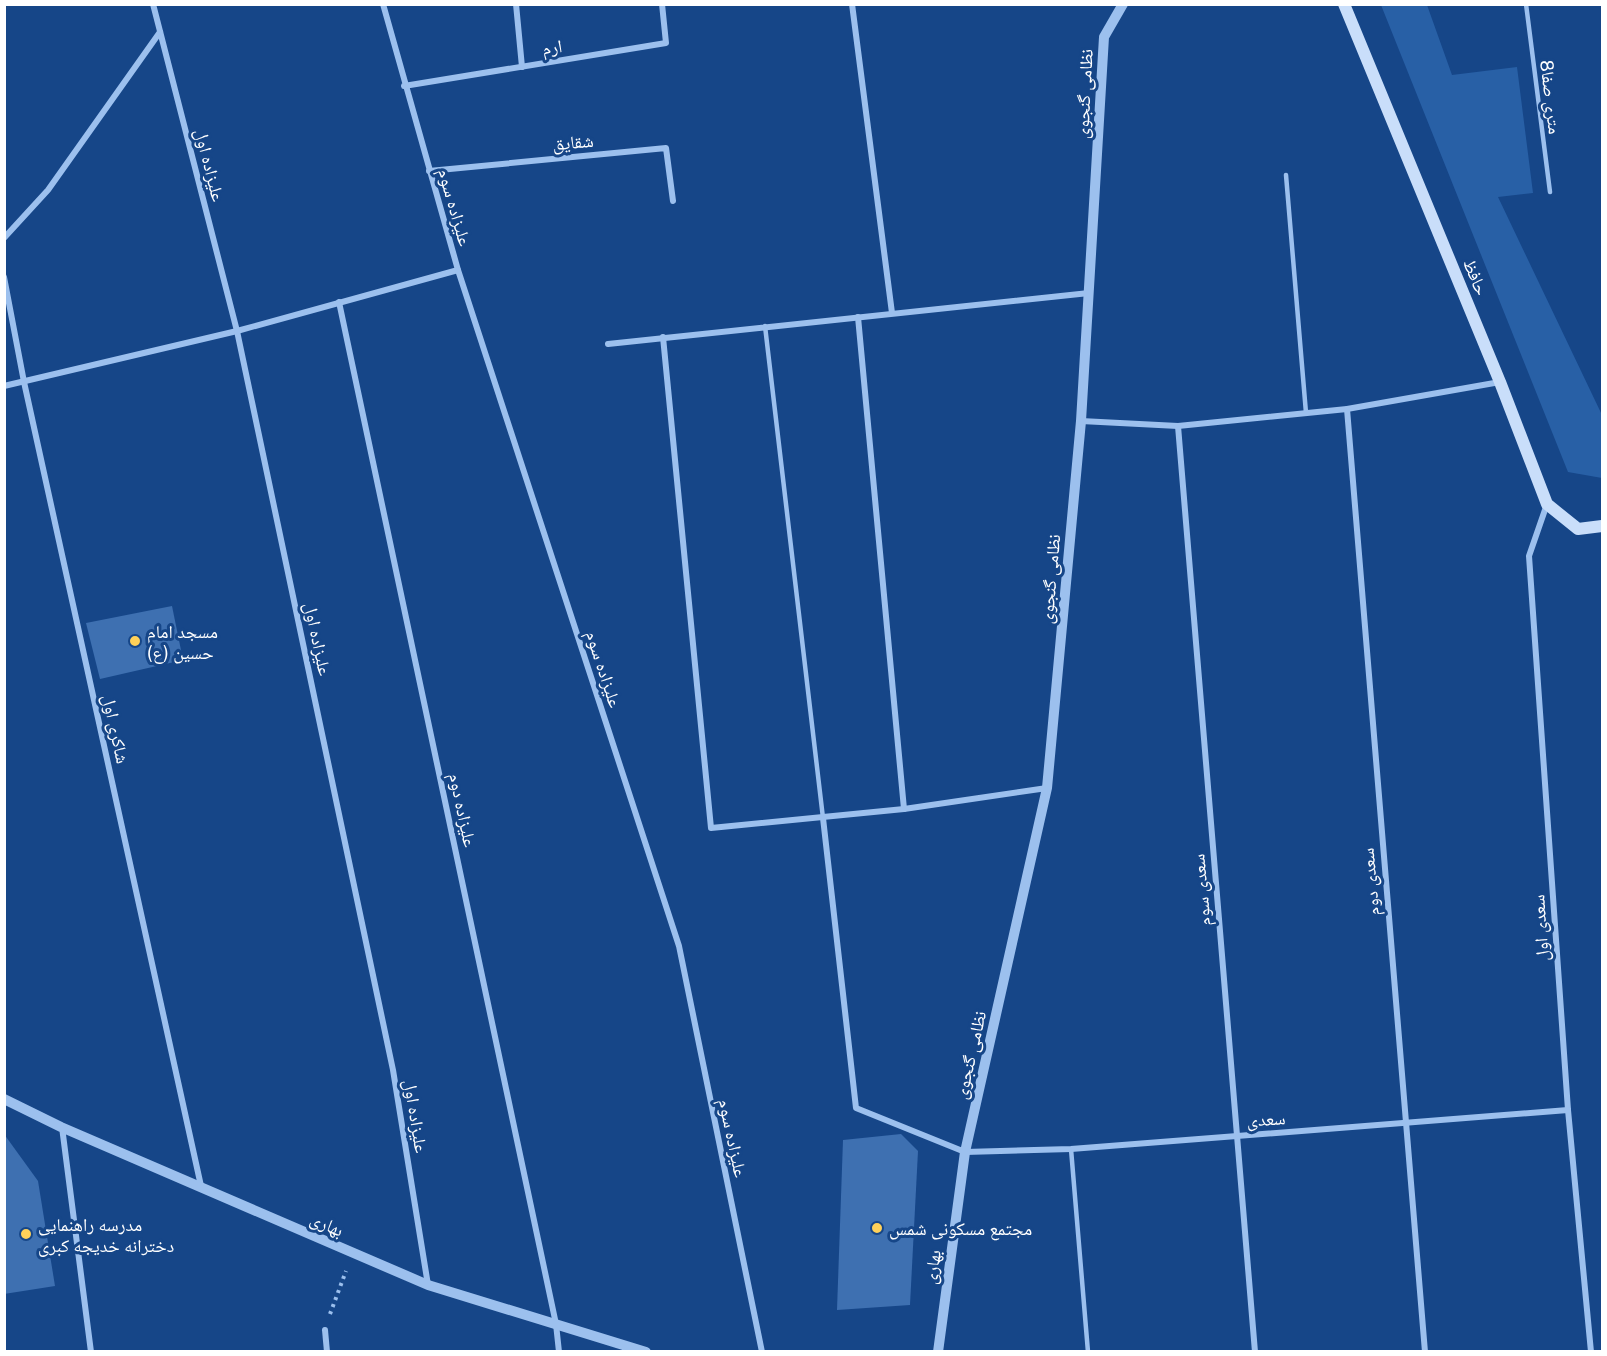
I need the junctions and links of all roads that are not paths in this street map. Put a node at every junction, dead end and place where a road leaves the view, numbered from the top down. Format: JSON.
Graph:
{"nodes":[{"id":1,"x":153,"y":4,"type":"edge"},
{"id":2,"x":382,"y":4,"type":"edge"},
{"id":3,"x":516,"y":4,"type":"edge"},
{"id":4,"x":662,"y":4,"type":"edge"},
{"id":5,"x":852,"y":4,"type":"edge"},
{"id":6,"x":1123,"y":4,"type":"edge"},
{"id":7,"x":1344,"y":4,"type":"edge"},
{"id":8,"x":1526,"y":4,"type":"edge"},
{"id":9,"x":160,"y":32,"type":"junction"},
{"id":10,"x":522,"y":67,"type":"junction"},
{"id":11,"x":404,"y":86,"type":"junction"},
{"id":12,"x":429,"y":171,"type":"junction"},
{"id":13,"x":1286,"y":175,"type":"dead end"},
{"id":14,"x":1550,"y":192,"type":"dead end"},
{"id":15,"x":672,"y":201,"type":"dead end"},
{"id":16,"x":4,"y":238,"type":"edge"},
{"id":17,"x":458,"y":270,"type":"junction"},
{"id":18,"x":4,"y":277,"type":"edge"},
{"id":19,"x":1089,"y":293,"type":"junction"},
{"id":20,"x":339,"y":302,"type":"junction"},
{"id":21,"x":892,"y":313,"type":"junction"},
{"id":22,"x":858,"y":317,"type":"junction"},
{"id":23,"x":765,"y":326,"type":"junction"},
{"id":24,"x":237,"y":331,"type":"junction"},
{"id":25,"x":663,"y":337,"type":"junction"},
{"id":26,"x":608,"y":344,"type":"dead end"},
{"id":27,"x":24,"y":382,"type":"junction"},
{"id":28,"x":1500,"y":382,"type":"junction"},
{"id":29,"x":4,"y":386,"type":"edge"},
{"id":30,"x":1347,"y":409,"type":"junction"},
{"id":31,"x":1306,"y":413,"type":"junction"},
{"id":32,"x":1081,"y":421,"type":"junction"},
{"id":33,"x":1178,"y":426,"type":"junction"},
{"id":34,"x":1547,"y":504,"type":"junction"},
{"id":35,"x":1602,"y":526,"type":"edge"},
{"id":36,"x":1047,"y":788,"type":"junction"},
{"id":37,"x":904,"y":809,"type":"junction"},
{"id":38,"x":823,"y":818,"type":"junction"},
{"id":39,"x":4,"y":1099,"type":"edge"},
{"id":40,"x":1568,"y":1110,"type":"junction"},
{"id":41,"x":1406,"y":1124,"type":"junction"},
{"id":42,"x":62,"y":1127,"type":"junction"},
{"id":43,"x":1237,"y":1136,"type":"junction"},
{"id":44,"x":1071,"y":1149,"type":"junction"},
{"id":45,"x":965,"y":1152,"type":"junction"},
{"id":46,"x":201,"y":1186,"type":"junction"},
{"id":47,"x":428,"y":1285,"type":"junction"},
{"id":48,"x":556,"y":1324,"type":"junction"},
{"id":49,"x":325,"y":1330,"type":"road end"},
{"id":50,"x":91,"y":1352,"type":"edge"},
{"id":51,"x":327,"y":1352,"type":"edge"},
{"id":52,"x":559,"y":1352,"type":"edge"},
{"id":53,"x":646,"y":1352,"type":"edge"},
{"id":54,"x":762,"y":1352,"type":"edge"},
{"id":55,"x":938,"y":1352,"type":"edge"},
{"id":56,"x":1088,"y":1352,"type":"edge"},
{"id":57,"x":1255,"y":1352,"type":"edge"},
{"id":58,"x":1425,"y":1352,"type":"edge"},
{"id":59,"x":1591,"y":1352,"type":"edge"}],
"edges":[{"from":1,"to":9,"type":"street","name":"علیزاده اول"},
{"from":2,"to":11,"type":"street","name":"علیزاده سوم"},
{"from":3,"to":10,"type":"street"},
{"from":4,"to":10,"type":"street","name":"ارم"},
{"from":5,"to":21,"type":"street"},
{"from":6,"to":19,"type":"street","name":"نظامی گنجوی"},
{"from":7,"to":28,"type":"main road","name":"حافظ"},
{"from":8,"to":14,"type":"lane","name":"8متری صفا"},
{"from":9,"to":16,"type":"street"},
{"from":9,"to":24,"type":"street","name":"علیزاده اول"},
{"from":10,"to":11,"type":"street","name":"ارم"},
{"from":11,"to":12,"type":"street","name":"علیزاده سوم"},
{"from":12,"to":15,"type":"street","name":"شقایق"},
{"from":12,"to":17,"type":"street","name":"علیزاده سوم"},
{"from":13,"to":31,"type":"lane"},
{"from":17,"to":20,"type":"street"},
{"from":17,"to":54,"type":"street","name":"علیزاده سوم"},
{"from":18,"to":27,"type":"street","name":"شاکری اول"},
{"from":19,"to":21,"type":"street"},
{"from":19,"to":32,"type":"street","name":"نظامی گنجوی"},
{"from":20,"to":24,"type":"street"},
{"from":20,"to":48,"type":"street","name":"علیزاده دوم"},
{"from":21,"to":22,"type":"street"},
{"from":22,"to":23,"type":"street"},
{"from":22,"to":37,"type":"street"},
{"from":23,"to":25,"type":"street"},
{"from":23,"to":38,"type":"lane"},
{"from":24,"to":27,"type":"street"},
{"from":24,"to":47,"type":"street","name":"علیزاده اول"},
{"from":25,"to":26,"type":"street"},
{"from":25,"to":38,"type":"street"},
{"from":27,"to":29,"type":"street"},
{"from":27,"to":46,"type":"street","name":"شاکری اول"},
{"from":28,"to":30,"type":"street"},
{"from":28,"to":34,"type":"main road","name":"حافظ"},
{"from":30,"to":31,"type":"street"},
{"from":30,"to":41,"type":"street","name":"سعدی دوم"},
{"from":31,"to":33,"type":"street"},
{"from":32,"to":33,"type":"street"},
{"from":32,"to":36,"type":"street","name":"نظامی گنجوی"},
{"from":33,"to":43,"type":"street","name":"سعدی سوم"},
{"from":34,"to":35,"type":"main road"},
{"from":34,"to":40,"type":"street","name":"سعدی اول"},
{"from":36,"to":37,"type":"street"},
{"from":36,"to":45,"type":"street","name":"نظامی گنجوی"},
{"from":37,"to":38,"type":"street"},
{"from":38,"to":45,"type":"street"},
{"from":39,"to":42,"type":"street","name":"بهاری"},
{"from":40,"to":41,"type":"street","name":"سعدی"},
{"from":40,"to":59,"type":"street","name":"سعدی اول"},
{"from":41,"to":43,"type":"street","name":"سعدی"},
{"from":41,"to":58,"type":"street","name":"سعدی دوم"},
{"from":42,"to":46,"type":"street","name":"بهاری"},
{"from":42,"to":50,"type":"street"},
{"from":43,"to":44,"type":"street","name":"سعدی"},
{"from":43,"to":57,"type":"street","name":"سعدی سوم"},
{"from":44,"to":45,"type":"street","name":"سعدی"},
{"from":44,"to":56,"type":"lane"},
{"from":45,"to":55,"type":"street","name":"بهاری"},
{"from":46,"to":47,"type":"street","name":"بهاری"},
{"from":47,"to":48,"type":"street","name":"بهاری"},
{"from":48,"to":52,"type":"street","name":"علیزاده دوم"},
{"from":48,"to":53,"type":"street","name":"بهاری"},
{"from":49,"to":51,"type":"street"}]}
